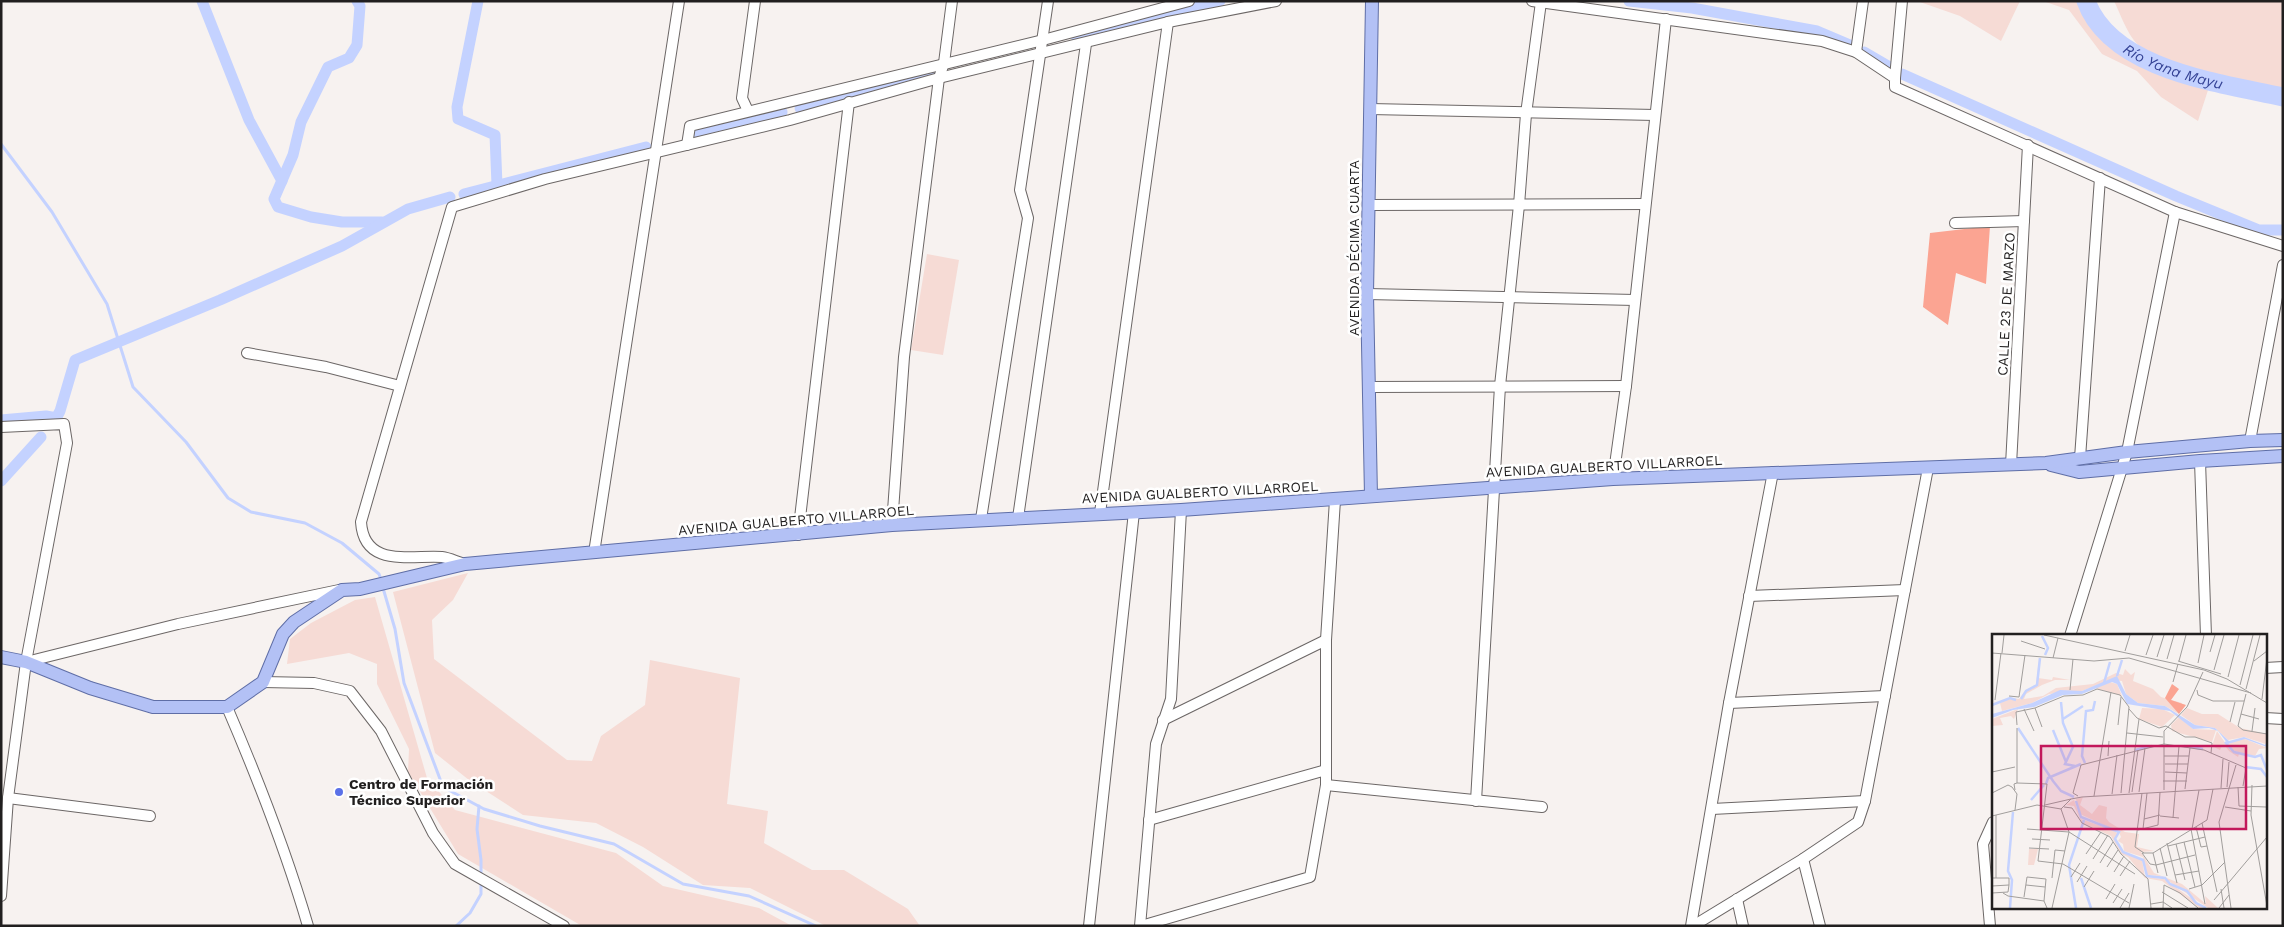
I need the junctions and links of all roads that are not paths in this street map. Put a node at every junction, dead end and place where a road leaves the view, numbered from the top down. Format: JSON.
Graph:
{"nodes":[{"id":1,"x":679,"y":1,"type":"edge"},
{"id":2,"x":755,"y":1,"type":"edge"},
{"id":3,"x":952,"y":1,"type":"edge"},
{"id":4,"x":1048,"y":1,"type":"edge"},
{"id":5,"x":1189,"y":1,"type":"edge"},
{"id":6,"x":1276,"y":1,"type":"edge"},
{"id":7,"x":1372,"y":1,"type":"edge"},
{"id":8,"x":1863,"y":1,"type":"edge"},
{"id":9,"x":1902,"y":1,"type":"edge"},
{"id":10,"x":1536,"y":2,"type":"edge"},
{"id":11,"x":1171,"y":4,"type":"edge"},
{"id":12,"x":1666,"y":19,"type":"junction"},
{"id":13,"x":1168,"y":22,"type":"junction"},
{"id":14,"x":1043,"y":40,"type":"junction"},
{"id":15,"x":1086,"y":44,"type":"junction"},
{"id":16,"x":1856,"y":52,"type":"junction"},
{"id":17,"x":1041,"y":54,"type":"junction"},
{"id":18,"x":944,"y":63,"type":"junction"},
{"id":19,"x":939,"y":78,"type":"junction"},
{"id":20,"x":1895,"y":78,"type":"junction"},
{"id":21,"x":849,"y":102,"type":"junction"},
{"id":22,"x":1370,"y":109,"type":"junction"},
{"id":23,"x":748,"y":111,"type":"junction"},
{"id":24,"x":1526,"y":114,"type":"junction"},
{"id":25,"x":1655,"y":115,"type":"junction"},
{"id":26,"x":687,"y":144,"type":"junction"},
{"id":27,"x":2028,"y":145,"type":"junction"},
{"id":28,"x":657,"y":152,"type":"junction"},
{"id":29,"x":2100,"y":178,"type":"junction"},
{"id":30,"x":1645,"y":204,"type":"junction"},
{"id":31,"x":1369,"y":205,"type":"junction"},
{"id":32,"x":1520,"y":205,"type":"junction"},
{"id":33,"x":2175,"y":212,"type":"junction"},
{"id":34,"x":2024,"y":221,"type":"junction"},
{"id":35,"x":1955,"y":223,"type":"dead end"},
{"id":36,"x":2283,"y":246,"type":"edge"},
{"id":37,"x":2283,"y":265,"type":"edge"},
{"id":38,"x":1368,"y":294,"type":"junction"},
{"id":39,"x":1510,"y":297,"type":"junction"},
{"id":40,"x":1635,"y":300,"type":"junction"},
{"id":41,"x":247,"y":353,"type":"dead end"},
{"id":42,"x":400,"y":386,"type":"junction"},
{"id":43,"x":1500,"y":386,"type":"junction"},
{"id":44,"x":1626,"y":386,"type":"junction"},
{"id":45,"x":1369,"y":387,"type":"junction"},
{"id":46,"x":1,"y":427,"type":"edge"},
{"id":47,"x":2283,"y":440,"type":"edge"},
{"id":48,"x":2250,"y":441,"type":"junction"},
{"id":49,"x":2127,"y":452,"type":"junction"},
{"id":50,"x":2283,"y":456,"type":"edge"},
{"id":51,"x":2080,"y":458,"type":"junction"},
{"id":52,"x":2200,"y":461,"type":"junction"},
{"id":53,"x":2046,"y":464,"type":"junction"},
{"id":54,"x":2011,"y":465,"type":"junction"},
{"id":55,"x":1928,"y":468,"type":"junction"},
{"id":56,"x":2121,"y":469,"type":"junction"},
{"id":57,"x":1773,"y":472,"type":"junction"},
{"id":58,"x":1613,"y":478,"type":"junction"},
{"id":59,"x":1493,"y":486,"type":"junction"},
{"id":60,"x":1371,"y":496,"type":"junction"},
{"id":61,"x":1335,"y":500,"type":"junction"},
{"id":62,"x":1181,"y":510,"type":"junction"},
{"id":63,"x":1134,"y":512,"type":"junction"},
{"id":64,"x":1100,"y":513,"type":"junction"},
{"id":65,"x":1018,"y":518,"type":"junction"},
{"id":66,"x":981,"y":519,"type":"junction"},
{"id":67,"x":892,"y":525,"type":"junction"},
{"id":68,"x":798,"y":535,"type":"junction"},
{"id":69,"x":594,"y":553,"type":"junction"},
{"id":70,"x":465,"y":564,"type":"junction"},
{"id":71,"x":342,"y":590,"type":"junction"},
{"id":72,"x":1905,"y":590,"type":"junction"},
{"id":73,"x":1749,"y":596,"type":"junction"},
{"id":74,"x":2071,"y":634,"type":"edge"},
{"id":75,"x":2206,"y":634,"type":"edge"},
{"id":76,"x":1326,"y":640,"type":"junction"},
{"id":77,"x":1,"y":657,"type":"edge"},
{"id":78,"x":26,"y":662,"type":"junction"},
{"id":79,"x":2266,"y":668,"type":"edge"},
{"id":80,"x":2283,"y":668,"type":"edge"},
{"id":81,"x":263,"y":682,"type":"junction"},
{"id":82,"x":1886,"y":696,"type":"junction"},
{"id":83,"x":1729,"y":703,"type":"junction"},
{"id":84,"x":226,"y":707,"type":"junction"},
{"id":85,"x":2266,"y":718,"type":"edge"},
{"id":86,"x":2283,"y":719,"type":"edge"},
{"id":87,"x":1164,"y":720,"type":"junction"},
{"id":88,"x":1326,"y":770,"type":"junction"},
{"id":89,"x":1326,"y":785,"type":"junction"},
{"id":90,"x":8,"y":798,"type":"junction"},
{"id":91,"x":1476,"y":801,"type":"junction"},
{"id":92,"x":1865,"y":801,"type":"junction"},
{"id":93,"x":1542,"y":807,"type":"dead end"},
{"id":94,"x":1712,"y":809,"type":"junction"},
{"id":95,"x":150,"y":816,"type":"dead end"},
{"id":96,"x":1149,"y":820,"type":"junction"},
{"id":97,"x":1992,"y":824,"type":"edge"},
{"id":98,"x":1803,"y":858,"type":"junction"},
{"id":99,"x":1,"y":896,"type":"edge"},
{"id":100,"x":1737,"y":899,"type":"junction"},
{"id":101,"x":308,"y":926,"type":"edge"},
{"id":102,"x":564,"y":926,"type":"edge"},
{"id":103,"x":1089,"y":926,"type":"edge"},
{"id":104,"x":1140,"y":926,"type":"edge"},
{"id":105,"x":1692,"y":926,"type":"edge"},
{"id":106,"x":1743,"y":926,"type":"edge"},
{"id":107,"x":1820,"y":926,"type":"edge"},
{"id":108,"x":1990,"y":926,"type":"edge"}],
"edges":[{"from":1,"to":28,"type":"street"},
{"from":2,"to":23,"type":"street"},
{"from":3,"to":18,"type":"street"},
{"from":4,"to":14,"type":"street"},
{"from":5,"to":11,"type":"street"},
{"from":6,"to":13,"type":"street"},
{"from":7,"to":22,"type":"main road","name":"AVENIDA DÉCIMA CUARTA"},
{"from":8,"to":16,"type":"street"},
{"from":9,"to":20,"type":"street"},
{"from":10,"to":12,"type":"street"},
{"from":10,"to":24,"type":"street"},
{"from":11,"to":14,"type":"street"},
{"from":12,"to":16,"type":"street"},
{"from":12,"to":25,"type":"street"},
{"from":13,"to":15,"type":"street"},
{"from":13,"to":64,"type":"street"},
{"from":14,"to":17,"type":"street"},
{"from":14,"to":18,"type":"street"},
{"from":15,"to":17,"type":"street"},
{"from":15,"to":65,"type":"street"},
{"from":16,"to":20,"type":"street"},
{"from":17,"to":19,"type":"street"},
{"from":17,"to":66,"type":"street"},
{"from":18,"to":19,"type":"street"},
{"from":18,"to":23,"type":"street"},
{"from":19,"to":21,"type":"street"},
{"from":19,"to":67,"type":"street"},
{"from":20,"to":27,"type":"street"},
{"from":21,"to":26,"type":"street"},
{"from":21,"to":68,"type":"street"},
{"from":22,"to":24,"type":"street"},
{"from":22,"to":31,"type":"main road","name":"AVENIDA DÉCIMA CUARTA"},
{"from":23,"to":26,"type":"street"},
{"from":24,"to":25,"type":"street"},
{"from":24,"to":32,"type":"street"},
{"from":25,"to":30,"type":"street"},
{"from":26,"to":28,"type":"street"},
{"from":27,"to":29,"type":"street"},
{"from":27,"to":34,"type":"street","name":"CALLE 23 DE MARZO"},
{"from":28,"to":42,"type":"street"},
{"from":28,"to":69,"type":"street"},
{"from":29,"to":33,"type":"street"},
{"from":29,"to":51,"type":"street"},
{"from":30,"to":32,"type":"street"},
{"from":30,"to":40,"type":"street"},
{"from":31,"to":32,"type":"street"},
{"from":31,"to":38,"type":"main road","name":"AVENIDA DÉCIMA CUARTA"},
{"from":32,"to":39,"type":"street"},
{"from":33,"to":36,"type":"street"},
{"from":33,"to":49,"type":"street"},
{"from":34,"to":35,"type":"street"},
{"from":34,"to":54,"type":"street","name":"CALLE 23 DE MARZO"},
{"from":37,"to":48,"type":"street"},
{"from":38,"to":39,"type":"street"},
{"from":38,"to":45,"type":"main road","name":"AVENIDA DÉCIMA CUARTA"},
{"from":39,"to":40,"type":"street"},
{"from":39,"to":43,"type":"street"},
{"from":40,"to":44,"type":"street"},
{"from":41,"to":42,"type":"street"},
{"from":42,"to":70,"type":"street"},
{"from":43,"to":44,"type":"street"},
{"from":43,"to":45,"type":"street"},
{"from":43,"to":59,"type":"street"},
{"from":44,"to":58,"type":"street"},
{"from":45,"to":60,"type":"main road","name":"AVENIDA DÉCIMA CUARTA"},
{"from":46,"to":78,"type":"street"},
{"from":47,"to":48,"type":"main road","name":"AVENIDA GUALBERTO VILLARROEL"},
{"from":48,"to":49,"type":"main road","name":"AVENIDA GUALBERTO VILLARROEL"},
{"from":49,"to":51,"type":"main road","name":"AVENIDA GUALBERTO VILLARROEL"},
{"from":49,"to":56,"type":"street"},
{"from":50,"to":52,"type":"main road","name":"AVENIDA GUALBERTO VILLARROEL"},
{"from":51,"to":53,"type":"main road","name":"AVENIDA GUALBERTO VILLARROEL"},
{"from":52,"to":56,"type":"main road","name":"AVENIDA GUALBERTO VILLARROEL"},
{"from":52,"to":75,"type":"street"},
{"from":53,"to":54,"type":"main road","name":"AVENIDA GUALBERTO VILLARROEL"},
{"from":53,"to":56,"type":"main road","name":"AVENIDA GUALBERTO VILLARROEL"},
{"from":54,"to":55,"type":"main road","name":"AVENIDA GUALBERTO VILLARROEL"},
{"from":55,"to":57,"type":"main road","name":"AVENIDA GUALBERTO VILLARROEL"},
{"from":55,"to":72,"type":"street"},
{"from":56,"to":74,"type":"street"},
{"from":57,"to":58,"type":"main road","name":"AVENIDA GUALBERTO VILLARROEL"},
{"from":57,"to":73,"type":"street"},
{"from":58,"to":59,"type":"main road","name":"AVENIDA GUALBERTO VILLARROEL"},
{"from":59,"to":60,"type":"main road","name":"AVENIDA GUALBERTO VILLARROEL"},
{"from":59,"to":91,"type":"street"},
{"from":60,"to":61,"type":"main road","name":"AVENIDA GUALBERTO VILLARROEL"},
{"from":61,"to":62,"type":"main road","name":"AVENIDA GUALBERTO VILLARROEL"},
{"from":61,"to":76,"type":"street"},
{"from":62,"to":63,"type":"main road","name":"AVENIDA GUALBERTO VILLARROEL"},
{"from":62,"to":87,"type":"street"},
{"from":63,"to":64,"type":"main road","name":"AVENIDA GUALBERTO VILLARROEL"},
{"from":63,"to":103,"type":"street"},
{"from":64,"to":65,"type":"main road","name":"AVENIDA GUALBERTO VILLARROEL"},
{"from":65,"to":66,"type":"main road","name":"AVENIDA GUALBERTO VILLARROEL"},
{"from":66,"to":67,"type":"main road","name":"AVENIDA GUALBERTO VILLARROEL"},
{"from":67,"to":68,"type":"main road","name":"AVENIDA GUALBERTO VILLARROEL"},
{"from":68,"to":69,"type":"main road","name":"AVENIDA GUALBERTO VILLARROEL"},
{"from":69,"to":70,"type":"main road","name":"AVENIDA GUALBERTO VILLARROEL"},
{"from":70,"to":71,"type":"main road","name":"AVENIDA GUALBERTO VILLARROEL"},
{"from":71,"to":78,"type":"street"},
{"from":71,"to":81,"type":"main road"},
{"from":72,"to":73,"type":"street"},
{"from":72,"to":82,"type":"street"},
{"from":73,"to":83,"type":"street"},
{"from":76,"to":87,"type":"street"},
{"from":76,"to":88,"type":"street"},
{"from":77,"to":78,"type":"main road"},
{"from":78,"to":84,"type":"main road"},
{"from":78,"to":90,"type":"street"},
{"from":79,"to":80,"type":"street"},
{"from":81,"to":84,"type":"main road"},
{"from":81,"to":102,"type":"street"},
{"from":82,"to":83,"type":"street"},
{"from":82,"to":92,"type":"street"},
{"from":83,"to":94,"type":"street"},
{"from":84,"to":101,"type":"street"},
{"from":85,"to":86,"type":"street"},
{"from":87,"to":96,"type":"street"},
{"from":88,"to":89,"type":"street"},
{"from":88,"to":96,"type":"street"},
{"from":89,"to":91,"type":"street"},
{"from":89,"to":104,"type":"street"},
{"from":90,"to":95,"type":"street"},
{"from":90,"to":99,"type":"street"},
{"from":91,"to":93,"type":"street"},
{"from":92,"to":94,"type":"street"},
{"from":92,"to":98,"type":"street"},
{"from":94,"to":105,"type":"street"},
{"from":96,"to":104,"type":"street"},
{"from":97,"to":108,"type":"street"},
{"from":98,"to":100,"type":"street"},
{"from":98,"to":107,"type":"street"},
{"from":100,"to":105,"type":"street"},
{"from":100,"to":106,"type":"street"}]}
